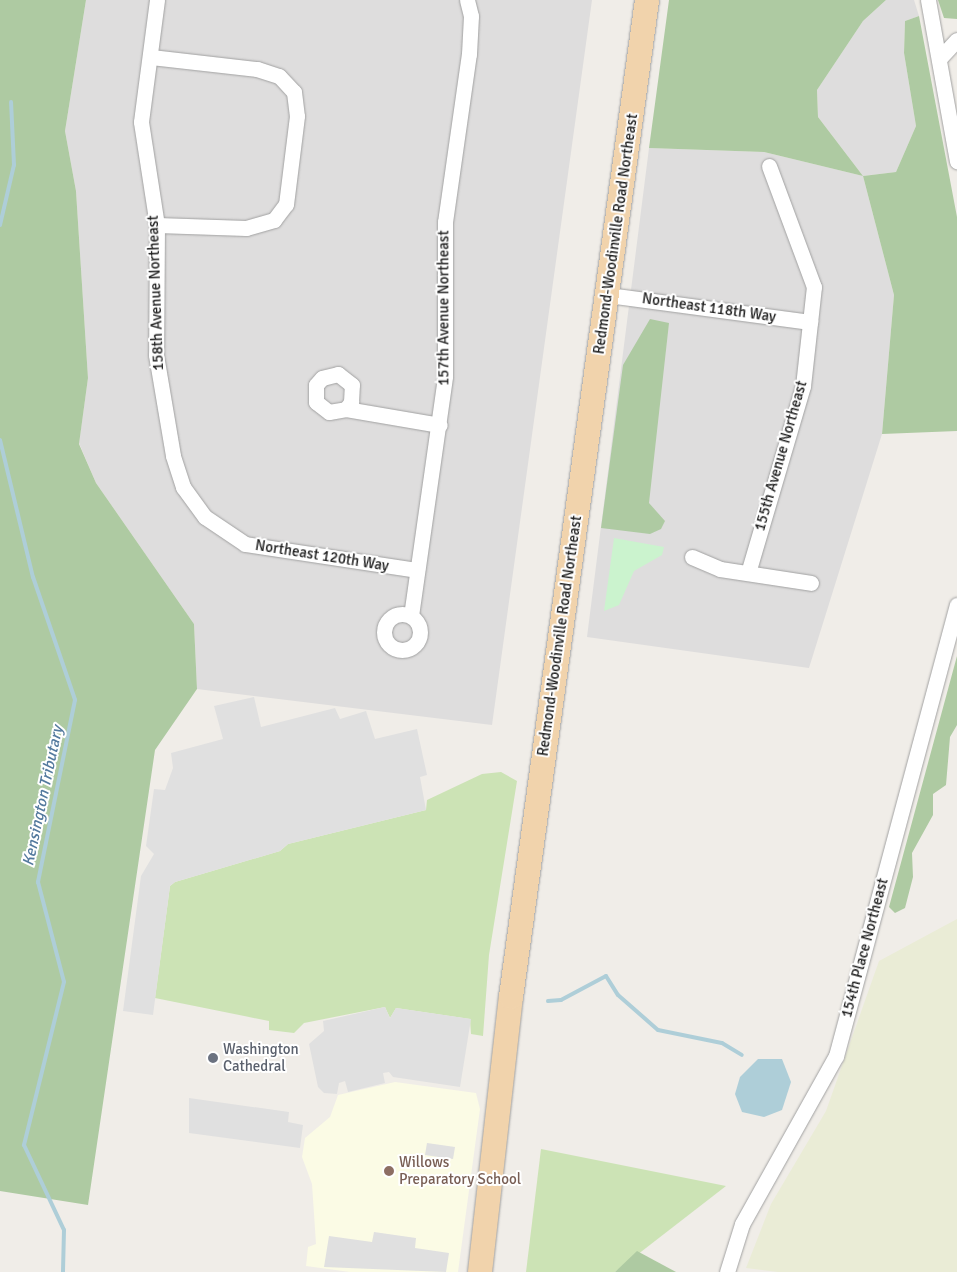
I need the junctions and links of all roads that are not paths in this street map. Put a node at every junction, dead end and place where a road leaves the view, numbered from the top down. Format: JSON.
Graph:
{"nodes":[{"id":1,"x":157,"y":0,"type":"edge"},
{"id":2,"x":466,"y":0,"type":"edge"},
{"id":3,"x":648,"y":0,"type":"edge"},
{"id":4,"x":928,"y":0,"type":"edge"},
{"id":5,"x":957,"y":40,"type":"edge"},
{"id":6,"x":151,"y":56,"type":"junction"},
{"id":7,"x":939,"y":59,"type":"junction"},
{"id":8,"x":957,"y":161,"type":"edge"},
{"id":9,"x":769,"y":166,"type":"dead end"},
{"id":10,"x":157,"y":225,"type":"junction"},
{"id":11,"x":608,"y":295,"type":"junction"},
{"id":12,"x":810,"y":322,"type":"junction"},
{"id":13,"x":346,"y":409,"type":"dead end"},
{"id":14,"x":440,"y":425,"type":"junction"},
{"id":15,"x":205,"y":517,"type":"joint"},
{"id":16,"x":692,"y":557,"type":"dead end"},
{"id":17,"x":417,"y":570,"type":"junction"},
{"id":18,"x":748,"y":573,"type":"junction"},
{"id":19,"x":811,"y":584,"type":"dead end"},
{"id":20,"x":957,"y":605,"type":"edge"},
{"id":21,"x":411,"y":616,"type":"dead end"},
{"id":22,"x":480,"y":1272,"type":"edge"},
{"id":23,"x":726,"y":1272,"type":"edge"}],
"edges":[{"from":1,"to":6,"type":"street","name":"158th Avenue Northeast"},
{"from":2,"to":14,"type":"street","name":"157th Avenue Northeast"},
{"from":3,"to":11,"type":"main road","name":"Redmond-Woodinville Road Northeast"},
{"from":4,"to":7,"type":"street"},
{"from":5,"to":7,"type":"street"},
{"from":6,"to":10,"type":"street","name":"158th Avenue Northeast"},
{"from":6,"to":10,"type":"street"},
{"from":7,"to":8,"type":"street"},
{"from":9,"to":12,"type":"street","name":"155th Avenue Northeast"},
{"from":10,"to":15,"type":"street","name":"158th Avenue Northeast"},
{"from":11,"to":12,"type":"street","name":"Northeast 118th Way"},
{"from":11,"to":22,"type":"main road","name":"Redmond-Woodinville Road Northeast"},
{"from":12,"to":18,"type":"street","name":"155th Avenue Northeast"},
{"from":13,"to":14,"type":"street"},
{"from":14,"to":17,"type":"street","name":"157th Avenue Northeast"},
{"from":15,"to":17,"type":"street","name":"Northeast 120th Way"},
{"from":16,"to":18,"type":"street"},
{"from":17,"to":21,"type":"street","name":"157th Avenue Northeast"},
{"from":18,"to":19,"type":"street"},
{"from":20,"to":23,"type":"street","name":"154th Place Northeast"}]}
